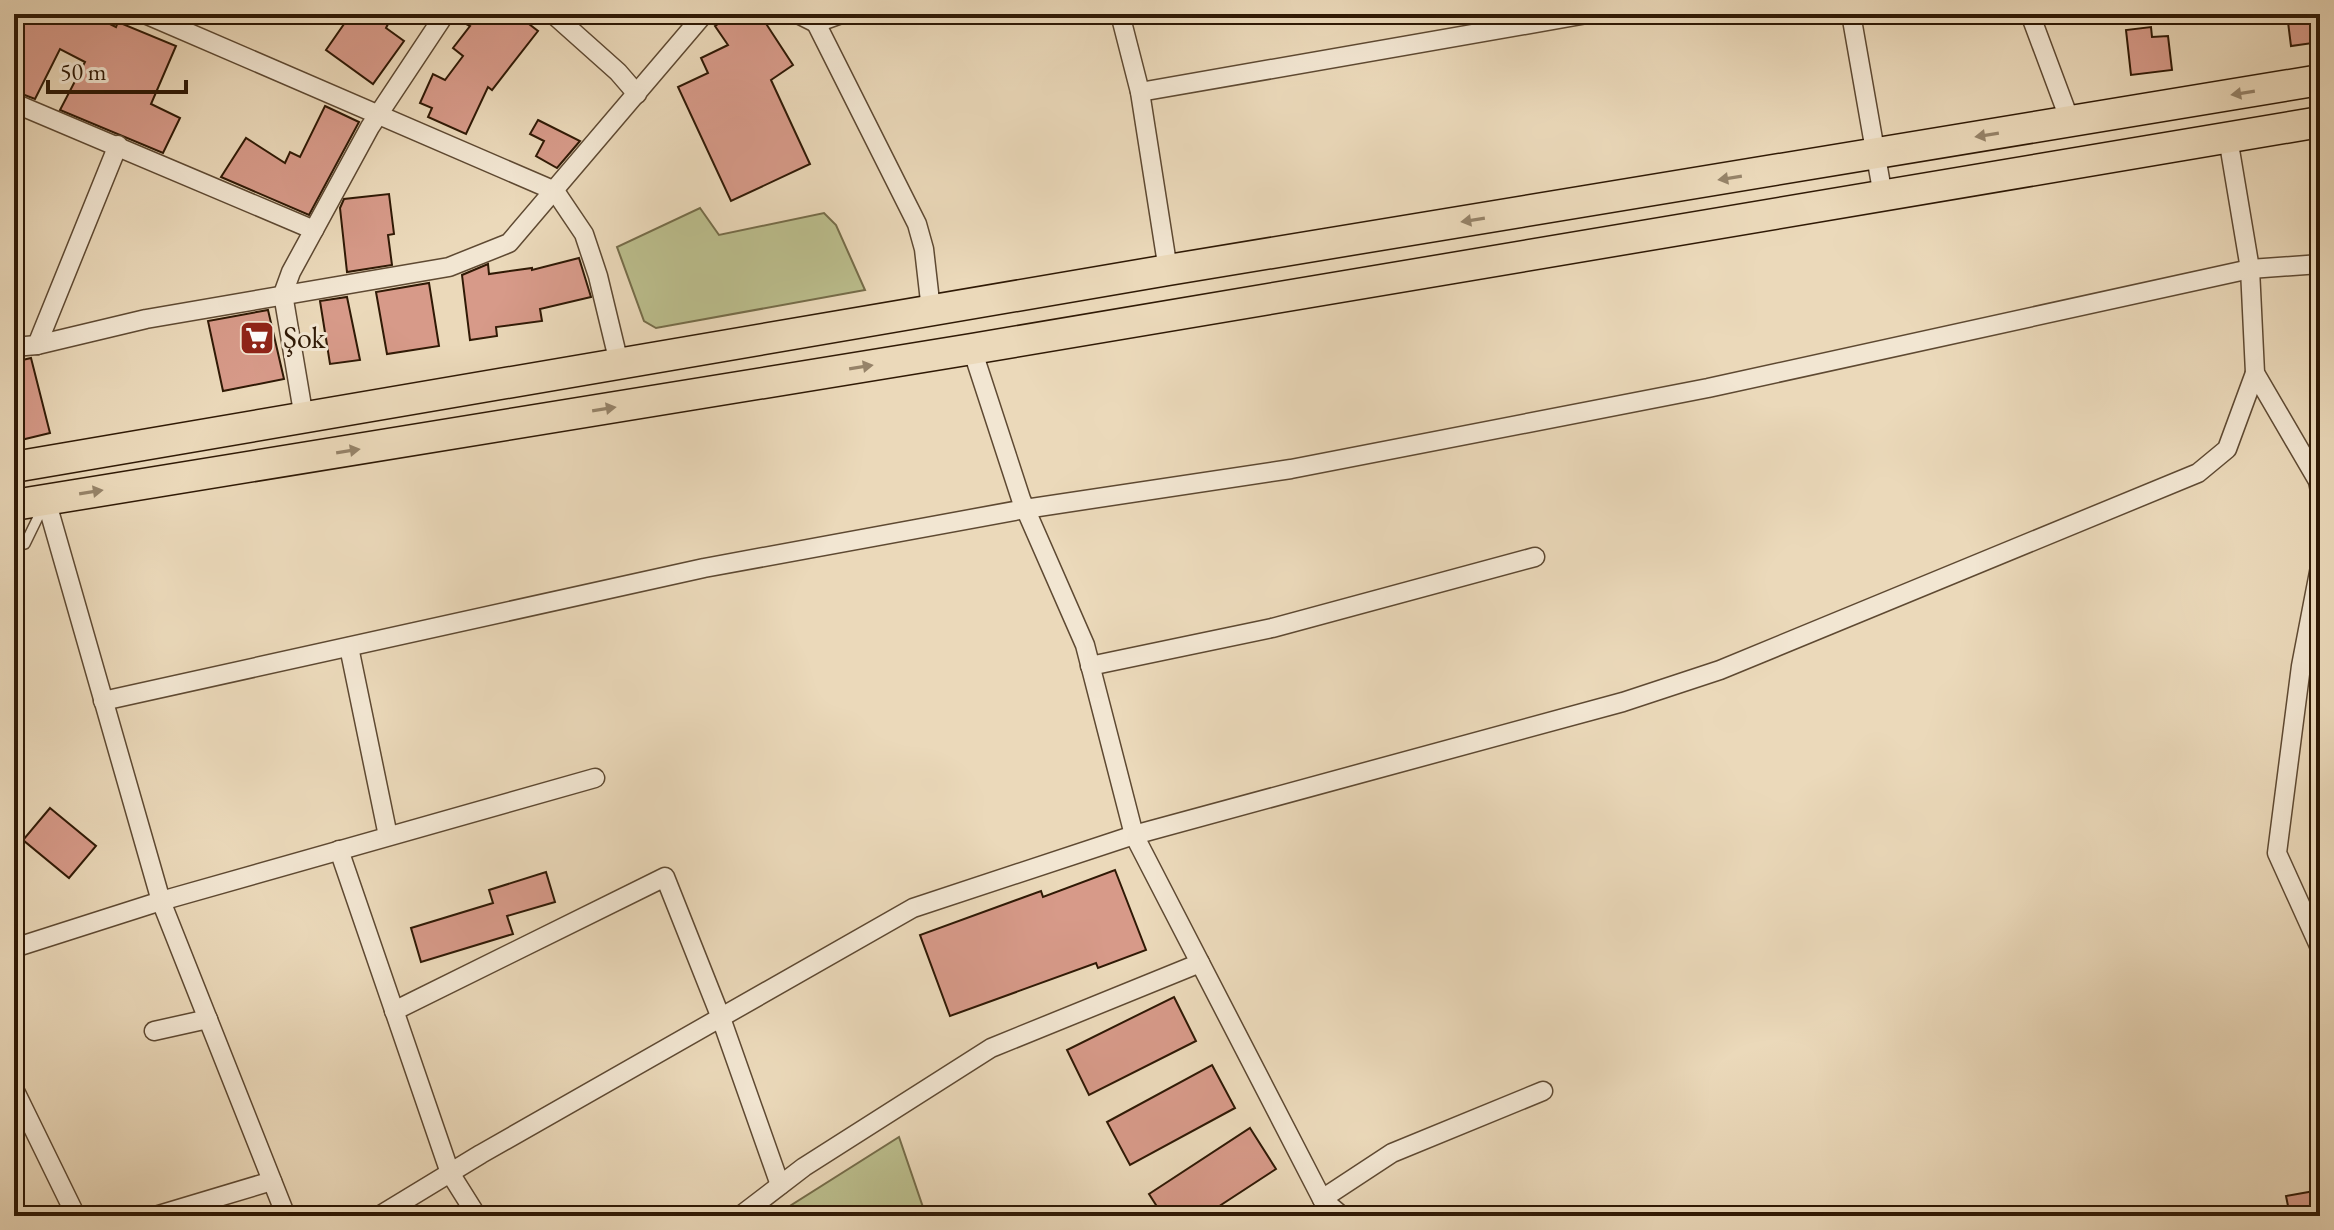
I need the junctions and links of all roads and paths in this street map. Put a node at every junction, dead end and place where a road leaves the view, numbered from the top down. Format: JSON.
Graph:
{"nodes":[{"id":1,"x":145,"y":14,"type":"edge"},
{"id":2,"x":445,"y":14,"type":"edge"},
{"id":3,"x":553,"y":14,"type":"edge"},
{"id":4,"x":704,"y":14,"type":"edge"},
{"id":5,"x":798,"y":14,"type":"edge"},
{"id":6,"x":841,"y":14,"type":"edge"},
{"id":7,"x":1120,"y":14,"type":"edge"},
{"id":8,"x":1587,"y":14,"type":"edge"},
{"id":9,"x":1851,"y":14,"type":"edge"},
{"id":10,"x":2030,"y":14,"type":"edge"},
{"id":11,"x":816,"y":23,"type":"junction"},
{"id":12,"x":2320,"y":80,"type":"edge"},
{"id":13,"x":1140,"y":92,"type":"junction"},
{"id":14,"x":637,"y":94,"type":"junction"},
{"id":15,"x":14,"y":103,"type":"edge"},
{"id":16,"x":378,"y":114,"type":"junction"},
{"id":17,"x":2070,"y":121,"type":"junction"},
{"id":18,"x":2320,"y":122,"type":"edge"},
{"id":19,"x":2228,"y":138,"type":"junction"},
{"id":20,"x":118,"y":145,"type":"junction"},
{"id":21,"x":1875,"y":154,"type":"junction"},
{"id":22,"x":555,"y":191,"type":"junction"},
{"id":23,"x":1883,"y":196,"type":"junction"},
{"id":24,"x":314,"y":230,"type":"junction"},
{"id":25,"x":2320,"y":264,"type":"edge"},
{"id":26,"x":2250,"y":269,"type":"junction"},
{"id":27,"x":1168,"y":270,"type":"junction"},
{"id":28,"x":283,"y":294,"type":"junction"},
{"id":29,"x":931,"y":310,"type":"junction"},
{"id":30,"x":37,"y":345,"type":"junction"},
{"id":31,"x":14,"y":347,"type":"edge"},
{"id":32,"x":972,"y":349,"type":"junction"},
{"id":33,"x":619,"y":363,"type":"junction"},
{"id":34,"x":2255,"y":373,"type":"junction"},
{"id":35,"x":304,"y":418,"type":"junction"},
{"id":36,"x":14,"y":467,"type":"edge"},
{"id":37,"x":2320,"y":491,"type":"edge"},
{"id":38,"x":46,"y":500,"type":"junction"},
{"id":39,"x":14,"y":505,"type":"edge"},
{"id":40,"x":1025,"y":509,"type":"junction"},
{"id":41,"x":14,"y":547,"type":"edge"},
{"id":42,"x":1535,"y":557,"type":"dead end"},
{"id":43,"x":2320,"y":567,"type":"edge"},
{"id":44,"x":349,"y":647,"type":"junction"},
{"id":45,"x":1090,"y":666,"type":"junction"},
{"id":46,"x":103,"y":701,"type":"junction"},
{"id":47,"x":595,"y":778,"type":"dead end"},
{"id":48,"x":1134,"y":835,"type":"junction"},
{"id":49,"x":388,"y":836,"type":"junction"},
{"id":50,"x":339,"y":850,"type":"junction"},
{"id":51,"x":161,"y":901,"type":"junction"},
{"id":52,"x":14,"y":948,"type":"edge"},
{"id":53,"x":2320,"y":948,"type":"edge"},
{"id":54,"x":1200,"y":963,"type":"junction"},
{"id":55,"x":394,"y":1011,"type":"junction"},
{"id":56,"x":721,"y":1018,"type":"junction"},
{"id":57,"x":208,"y":1019,"type":"junction"},
{"id":58,"x":154,"y":1031,"type":"dead end"},
{"id":59,"x":14,"y":1089,"type":"edge"},
{"id":60,"x":1543,"y":1091,"type":"dead end"},
{"id":61,"x":450,"y":1173,"type":"junction"},
{"id":62,"x":272,"y":1181,"type":"junction"},
{"id":63,"x":780,"y":1185,"type":"junction"},
{"id":64,"x":1322,"y":1199,"type":"junction"},
{"id":65,"x":76,"y":1216,"type":"edge"},
{"id":66,"x":155,"y":1216,"type":"edge"},
{"id":67,"x":286,"y":1216,"type":"edge"},
{"id":68,"x":379,"y":1216,"type":"edge"},
{"id":69,"x":477,"y":1216,"type":"edge"},
{"id":70,"x":740,"y":1216,"type":"edge"},
{"id":71,"x":1342,"y":1216,"type":"edge"}],
"edges":[{"from":1,"to":16,"type":"street"},
{"from":2,"to":16,"type":"street"},
{"from":3,"to":14,"type":"street"},
{"from":4,"to":14,"type":"street"},
{"from":5,"to":11,"type":"street"},
{"from":6,"to":11,"type":"street"},
{"from":7,"to":13,"type":"street"},
{"from":8,"to":13,"type":"street"},
{"from":9,"to":21,"type":"street"},
{"from":10,"to":17,"type":"street"},
{"from":11,"to":29,"type":"street"},
{"from":12,"to":17,"type":"highway","one_way":true},
{"from":13,"to":27,"type":"street"},
{"from":14,"to":22,"type":"street"},
{"from":15,"to":20,"type":"street"},
{"from":16,"to":22,"type":"street"},
{"from":16,"to":24,"type":"street"},
{"from":17,"to":21,"type":"highway","one_way":true},
{"from":18,"to":19,"type":"highway"},
{"from":19,"to":23,"type":"highway"},
{"from":19,"to":26,"type":"street"},
{"from":20,"to":24,"type":"street"},
{"from":20,"to":30,"type":"street"},
{"from":21,"to":23,"type":"street"},
{"from":21,"to":27,"type":"highway","one_way":true},
{"from":22,"to":28,"type":"street"},
{"from":22,"to":33,"type":"street"},
{"from":23,"to":32,"type":"highway"},
{"from":24,"to":28,"type":"street"},
{"from":25,"to":26,"type":"street"},
{"from":26,"to":34,"type":"street"},
{"from":26,"to":40,"type":"street"},
{"from":27,"to":29,"type":"highway"},
{"from":28,"to":30,"type":"street"},
{"from":28,"to":35,"type":"street"},
{"from":29,"to":33,"type":"highway"},
{"from":30,"to":31,"type":"street"},
{"from":38,"to":32,"type":"highway","one_way":true},
{"from":32,"to":40,"type":"street"},
{"from":33,"to":35,"type":"highway"},
{"from":34,"to":37,"type":"street"},
{"from":34,"to":48,"type":"street"},
{"from":35,"to":36,"type":"highway"},
{"from":38,"to":39,"type":"highway"},
{"from":38,"to":41,"type":"lane"},
{"from":38,"to":46,"type":"street"},
{"from":40,"to":44,"type":"street"},
{"from":40,"to":45,"type":"street"},
{"from":42,"to":45,"type":"street"},
{"from":43,"to":53,"type":"street"},
{"from":44,"to":46,"type":"street"},
{"from":44,"to":49,"type":"street"},
{"from":45,"to":48,"type":"street"},
{"from":46,"to":51,"type":"street"},
{"from":47,"to":49,"type":"street"},
{"from":48,"to":54,"type":"street"},
{"from":48,"to":56,"type":"street"},
{"from":49,"to":50,"type":"street"},
{"from":50,"to":51,"type":"street"},
{"from":50,"to":55,"type":"street"},
{"from":51,"to":52,"type":"street"},
{"from":51,"to":57,"type":"street"},
{"from":54,"to":63,"type":"street"},
{"from":54,"to":64,"type":"street"},
{"from":55,"to":56,"type":"street"},
{"from":55,"to":61,"type":"street"},
{"from":56,"to":61,"type":"street"},
{"from":56,"to":63,"type":"street"},
{"from":57,"to":58,"type":"street"},
{"from":57,"to":62,"type":"street"},
{"from":59,"to":65,"type":"street"},
{"from":60,"to":64,"type":"street"},
{"from":61,"to":68,"type":"street"},
{"from":61,"to":69,"type":"street"},
{"from":62,"to":66,"type":"street"},
{"from":62,"to":67,"type":"street"},
{"from":63,"to":70,"type":"street"},
{"from":64,"to":71,"type":"street"}]}
